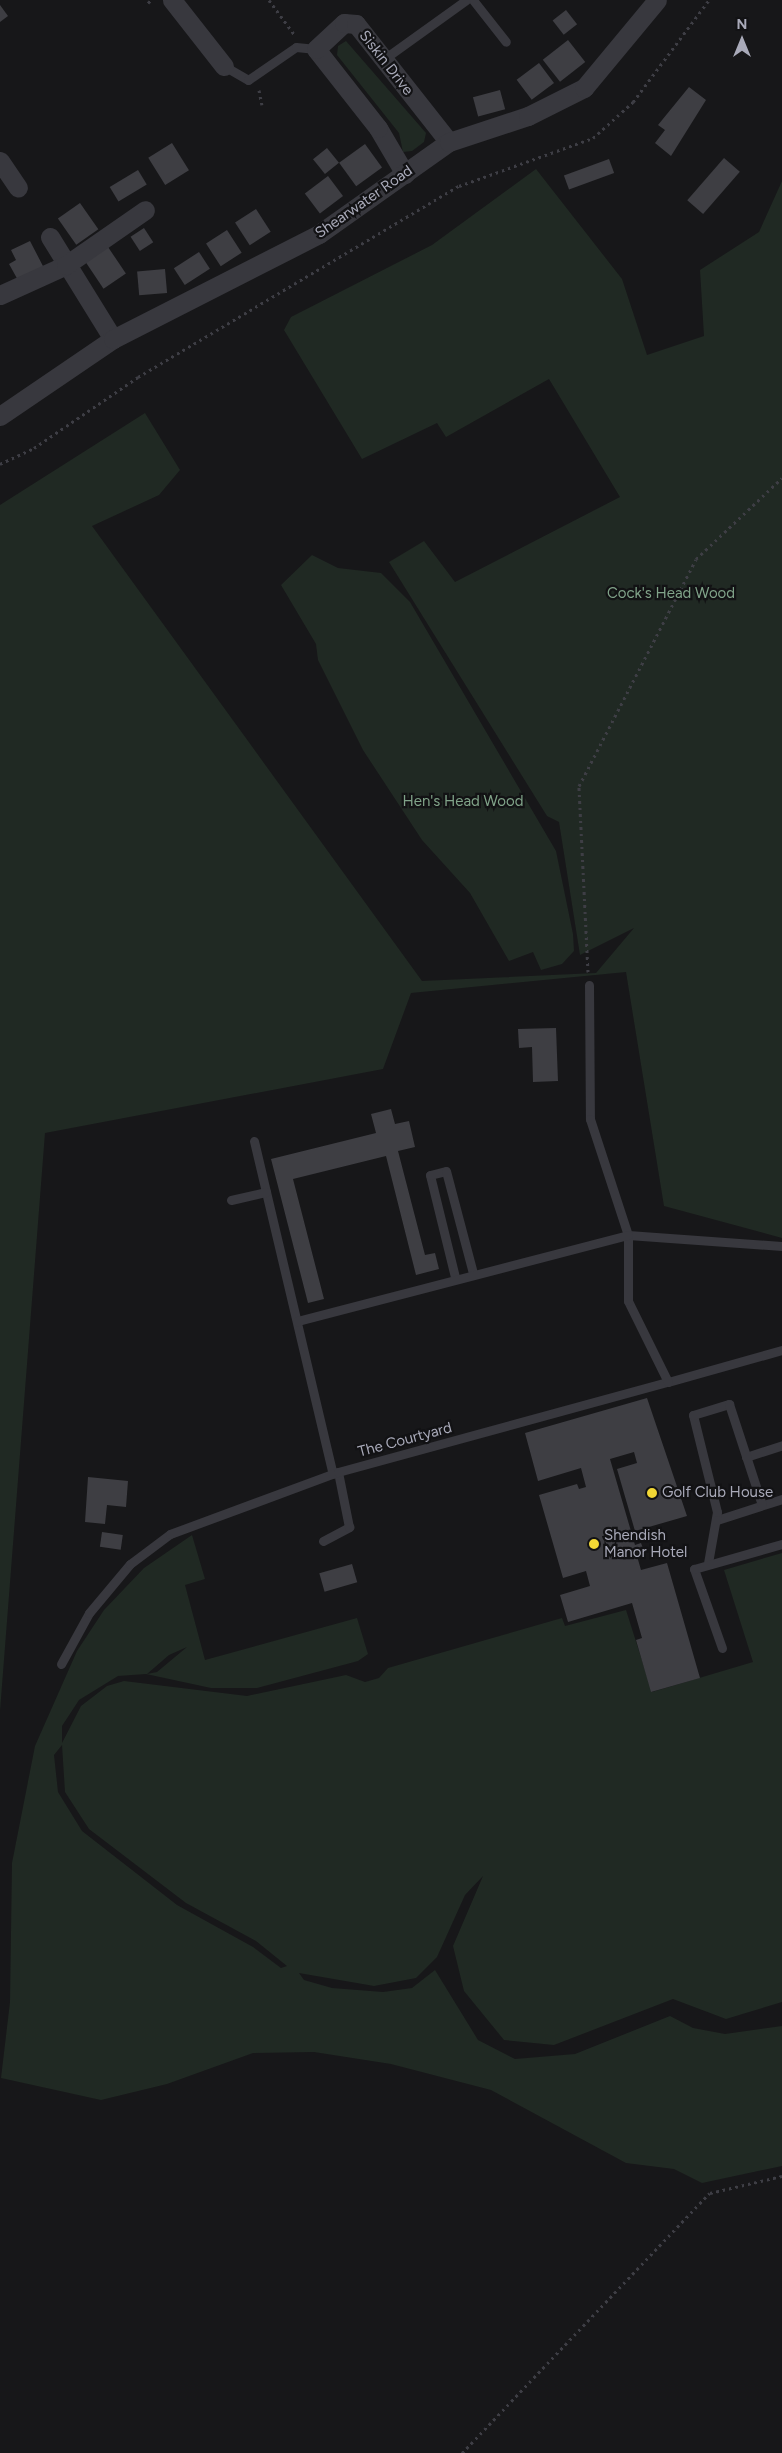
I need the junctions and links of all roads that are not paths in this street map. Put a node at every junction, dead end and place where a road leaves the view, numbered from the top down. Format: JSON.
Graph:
{"nodes":[{"id":1,"x":466,"y":0,"type":"edge"},
{"id":2,"x":472,"y":0,"type":"edge"},
{"id":3,"x":657,"y":0,"type":"edge"},
{"id":4,"x":180,"y":3,"type":"edge"},
{"id":5,"x":506,"y":42,"type":"dead end"},
{"id":6,"x":316,"y":49,"type":"junction"},
{"id":7,"x":384,"y":59,"type":"junction"},
{"id":8,"x":224,"y":66,"type":"joint"},
{"id":9,"x":449,"y":142,"type":"junction"},
{"id":10,"x":0,"y":160,"type":"edge"},
{"id":11,"x":405,"y":174,"type":"junction"},
{"id":12,"x":18,"y":188,"type":"dead end"},
{"id":13,"x":145,"y":210,"type":"dead end"},
{"id":14,"x":50,"y":237,"type":"dead end"},
{"id":15,"x":66,"y":265,"type":"junction"},
{"id":16,"x":0,"y":295,"type":"edge"},
{"id":17,"x":112,"y":339,"type":"junction"},
{"id":18,"x":0,"y":416,"type":"edge"},
{"id":19,"x":589,"y":985,"type":"road end"},
{"id":20,"x":254,"y":1141,"type":"dead end"},
{"id":21,"x":266,"y":1192,"type":"junction"},
{"id":22,"x":231,"y":1200,"type":"dead end"},
{"id":23,"x":628,"y":1236,"type":"junction"},
{"id":24,"x":782,"y":1246,"type":"edge"},
{"id":25,"x":473,"y":1273,"type":"junction"},
{"id":26,"x":455,"y":1277,"type":"junction"},
{"id":27,"x":297,"y":1322,"type":"junction"},
{"id":28,"x":782,"y":1350,"type":"edge"},
{"id":29,"x":668,"y":1382,"type":"junction"},
{"id":30,"x":782,"y":1445,"type":"edge"},
{"id":31,"x":746,"y":1457,"type":"junction"},
{"id":32,"x":336,"y":1473,"type":"junction"},
{"id":33,"x":782,"y":1498,"type":"edge"},
{"id":34,"x":762,"y":1505,"type":"junction"},
{"id":35,"x":717,"y":1520,"type":"junction"},
{"id":36,"x":323,"y":1541,"type":"dead end"},
{"id":37,"x":782,"y":1544,"type":"edge"},
{"id":38,"x":708,"y":1564,"type":"junction"},
{"id":39,"x":722,"y":1648,"type":"dead end"},
{"id":40,"x":61,"y":1664,"type":"dead end"}],
"edges":[{"from":1,"to":7,"type":"lane"},
{"from":2,"to":5,"type":"lane"},
{"from":3,"to":9,"type":"street","name":"Shearwater Road"},
{"from":4,"to":8,"type":"street"},
{"from":6,"to":7,"type":"street","name":"Siskin Drive"},
{"from":6,"to":8,"type":"lane"},
{"from":6,"to":11,"type":"street"},
{"from":7,"to":9,"type":"street","name":"Siskin Drive"},
{"from":9,"to":11,"type":"street","name":"Shearwater Road"},
{"from":10,"to":12,"type":"street"},
{"from":11,"to":17,"type":"street","name":"Shearwater Road"},
{"from":13,"to":15,"type":"street"},
{"from":14,"to":15,"type":"street"},
{"from":15,"to":16,"type":"street"},
{"from":15,"to":17,"type":"street"},
{"from":17,"to":18,"type":"street","name":"Shearwater Road"},
{"from":19,"to":23,"type":"lane"},
{"from":20,"to":21,"type":"lane"},
{"from":21,"to":22,"type":"lane"},
{"from":21,"to":27,"type":"lane"},
{"from":23,"to":24,"type":"lane"},
{"from":23,"to":25,"type":"lane"},
{"from":23,"to":29,"type":"lane"},
{"from":25,"to":26,"type":"lane"},
{"from":25,"to":26,"type":"lane"},
{"from":26,"to":27,"type":"lane"},
{"from":27,"to":32,"type":"lane"},
{"from":28,"to":29,"type":"lane","name":"The Courtyard"},
{"from":29,"to":32,"type":"lane","name":"The Courtyard"},
{"from":30,"to":31,"type":"lane"},
{"from":31,"to":34,"type":"lane"},
{"from":31,"to":35,"type":"lane"},
{"from":32,"to":36,"type":"lane"},
{"from":32,"to":40,"type":"lane","name":"The Courtyard"},
{"from":33,"to":34,"type":"lane"},
{"from":34,"to":35,"type":"lane"},
{"from":35,"to":38,"type":"lane"},
{"from":37,"to":38,"type":"lane"},
{"from":38,"to":39,"type":"lane"}]}
